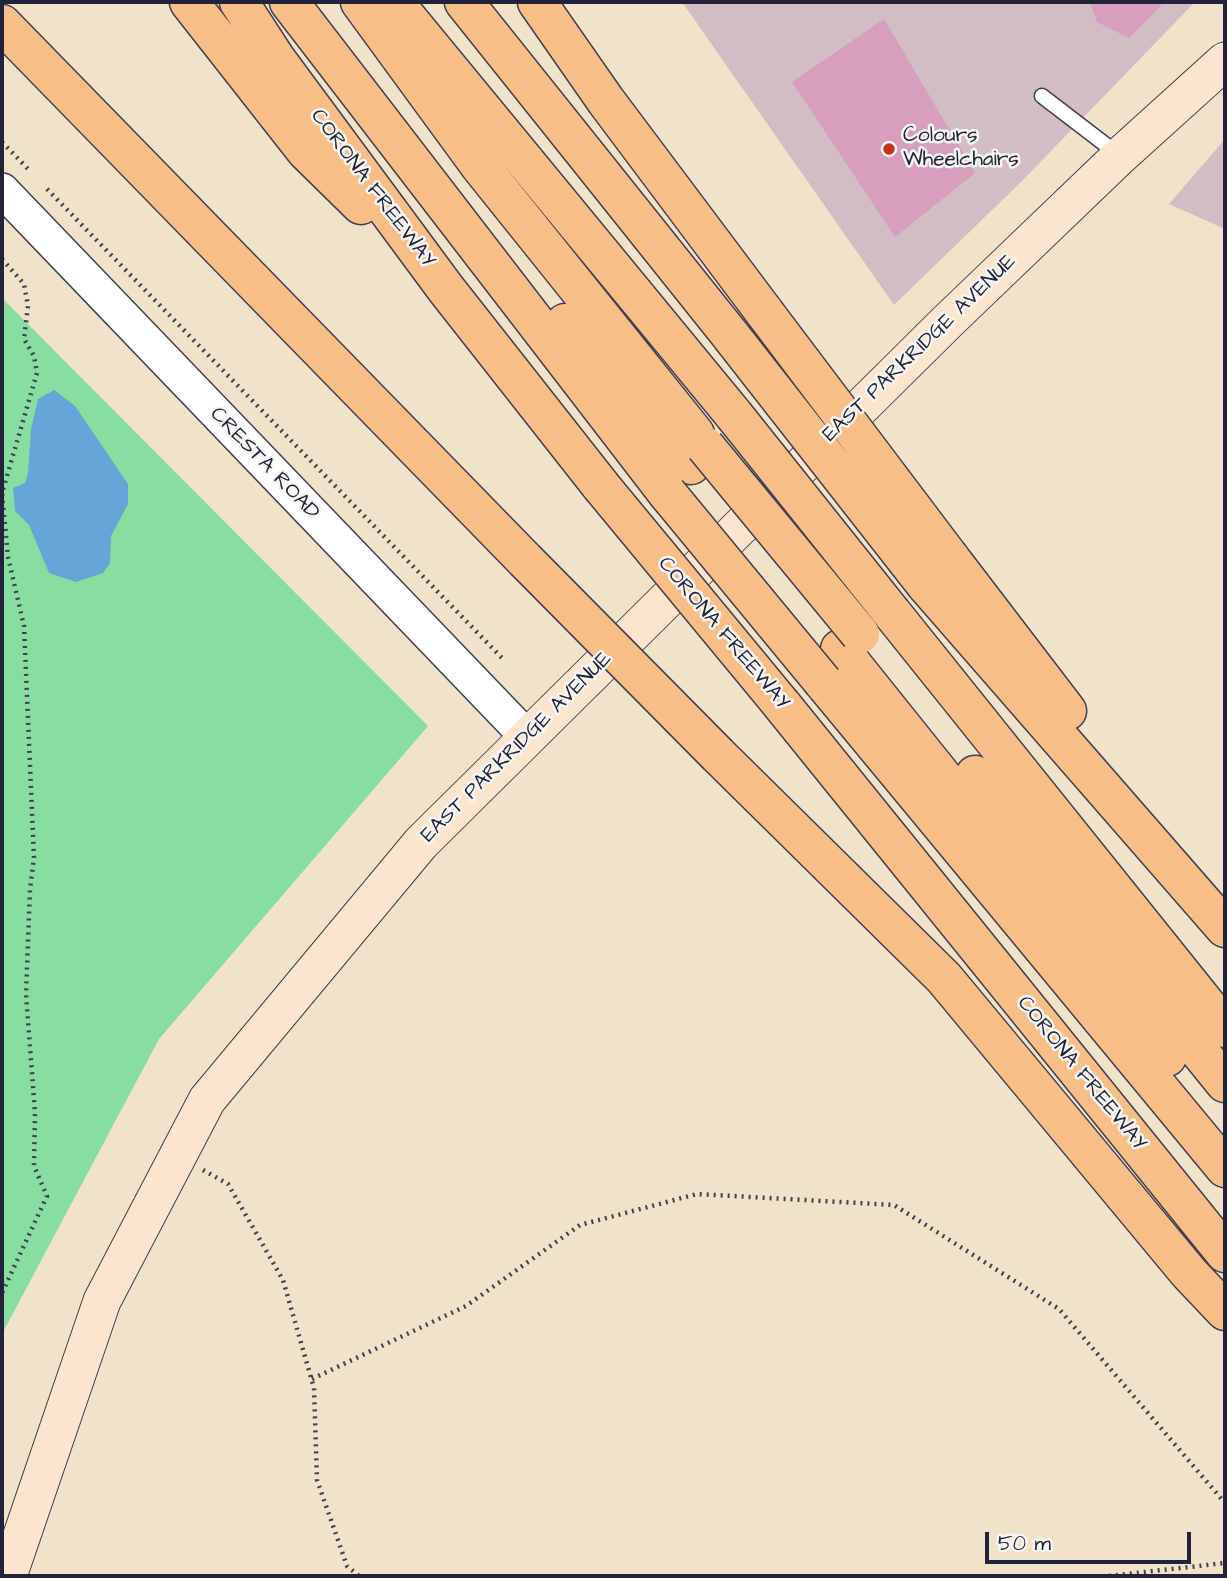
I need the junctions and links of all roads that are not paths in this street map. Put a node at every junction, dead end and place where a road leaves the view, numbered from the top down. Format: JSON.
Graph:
{"nodes":[{"id":1,"x":189,"y":2,"type":"edge"},
{"id":2,"x":239,"y":2,"type":"edge"},
{"id":3,"x":289,"y":2,"type":"edge"},
{"id":4,"x":315,"y":2,"type":"edge"},
{"id":5,"x":360,"y":2,"type":"edge"},
{"id":6,"x":394,"y":2,"type":"edge"},
{"id":7,"x":464,"y":2,"type":"edge"},
{"id":8,"x":537,"y":2,"type":"edge"},
{"id":9,"x":2,"y":24,"type":"edge"},
{"id":10,"x":1225,"y":61,"type":"edge"},
{"id":11,"x":1042,"y":96,"type":"dead end"},
{"id":12,"x":435,"y":130,"type":"junction"},
{"id":13,"x":1120,"y":156,"type":"junction"},
{"id":14,"x":2,"y":190,"type":"edge"},
{"id":15,"x":446,"y":289,"type":"junction"},
{"id":16,"x":688,"y":468,"type":"junction"},
{"id":17,"x":938,"y":572,"type":"junction"},
{"id":18,"x":841,"y":655,"type":"junction"},
{"id":19,"x":527,"y":737,"type":"junction"},
{"id":20,"x":1225,"y":919,"type":"edge"},
{"id":21,"x":1225,"y":928,"type":"edge"},
{"id":22,"x":1225,"y":1028,"type":"edge"},
{"id":23,"x":1225,"y":1083,"type":"edge"},
{"id":24,"x":1225,"y":1130,"type":"edge"},
{"id":25,"x":1225,"y":1168,"type":"edge"},
{"id":26,"x":1225,"y":1253,"type":"edge"},
{"id":27,"x":1225,"y":1311,"type":"edge"},
{"id":28,"x":8,"y":1576,"type":"edge"}],
"edges":[{"from":1,"to":15,"type":"highway"},
{"from":2,"to":15,"type":"highway","name":"CORONA FREEWAY"},
{"from":3,"to":16,"type":"highway"},
{"from":4,"to":12,"type":"highway"},
{"from":5,"to":12,"type":"highway"},
{"from":6,"to":22,"type":"highway","bridge":true},
{"from":7,"to":17,"type":"highway","bridge":true},
{"from":8,"to":17,"type":"highway","bridge":true},
{"from":9,"to":27,"type":"highway","bridge":true},
{"from":10,"to":13,"type":"main road","name":"EAST PARKRIDGE AVENUE"},
{"from":11,"to":13,"type":"lane"},
{"from":12,"to":16,"type":"highway"},
{"from":13,"to":19,"type":"main road","name":"EAST PARKRIDGE AVENUE"},
{"from":14,"to":19,"type":"street","name":"CRESTA ROAD"},
{"from":15,"to":26,"type":"highway","name":"CORONA FREEWAY","bridge":true},
{"from":16,"to":18,"type":"highway","bridge":true},
{"from":16,"to":18,"type":"highway","bridge":true},
{"from":17,"to":20,"type":"highway"},
{"from":17,"to":21,"type":"highway"},
{"from":18,"to":23,"type":"highway"},
{"from":18,"to":24,"type":"highway"},
{"from":18,"to":25,"type":"highway"},
{"from":19,"to":28,"type":"main road","name":"EAST PARKRIDGE AVENUE"}]}
